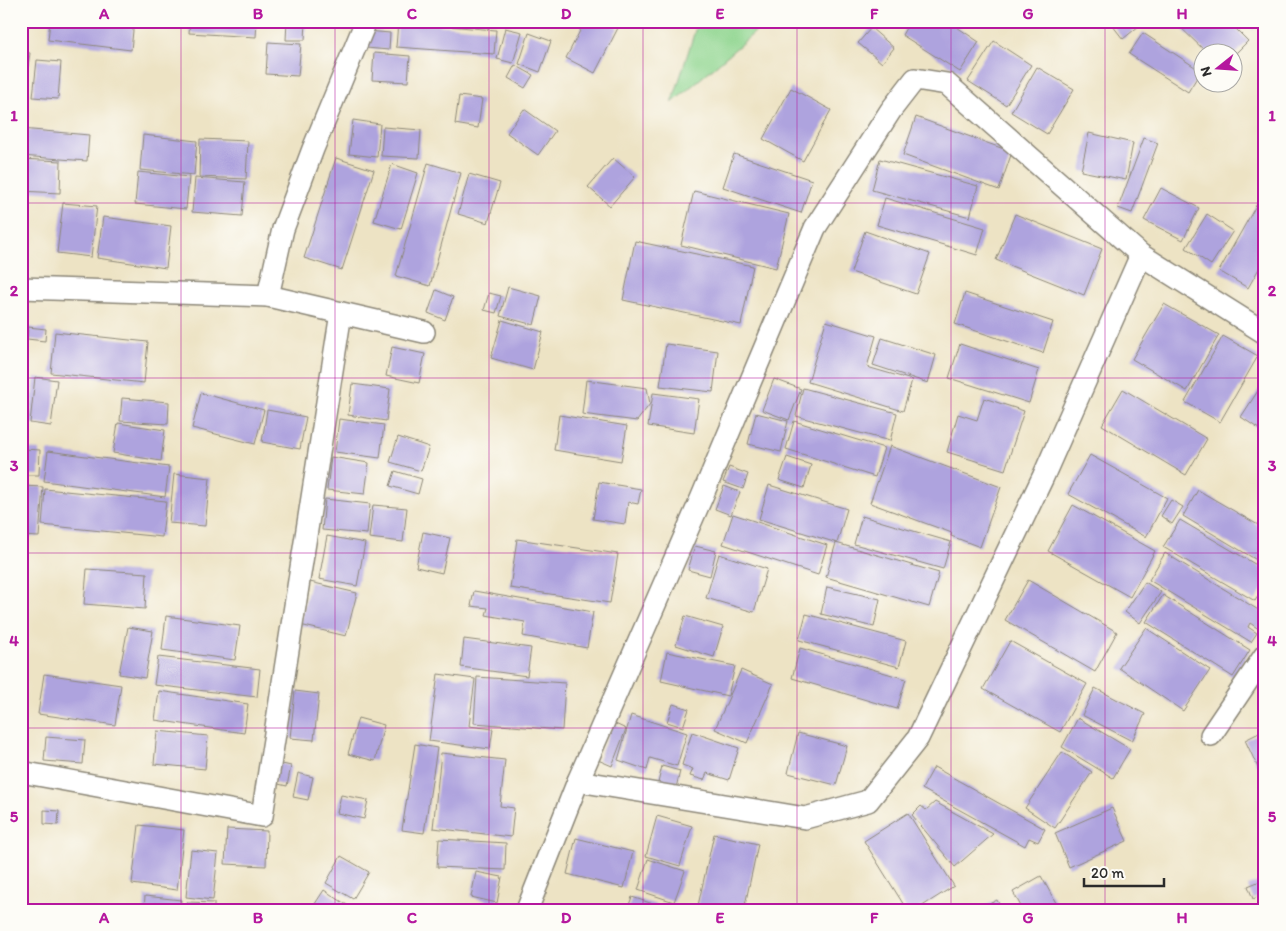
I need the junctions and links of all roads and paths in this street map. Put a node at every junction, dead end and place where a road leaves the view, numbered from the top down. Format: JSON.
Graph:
{"nodes":[{"id":1,"x":366,"y":21,"type":"edge"},
{"id":2,"x":1141,"y":255,"type":"junction"},
{"id":3,"x":21,"y":288,"type":"edge"},
{"id":4,"x":268,"y":296,"type":"junction"},
{"id":5,"x":341,"y":313,"type":"junction"},
{"id":6,"x":424,"y":332,"type":"dead end"},
{"id":7,"x":1265,"y":333,"type":"edge"},
{"id":8,"x":1265,"y":655,"type":"edge"},
{"id":9,"x":1211,"y":735,"type":"dead end"},
{"id":10,"x":21,"y":772,"type":"edge"},
{"id":11,"x":578,"y":781,"type":"junction"},
{"id":12,"x":527,"y":910,"type":"edge"}],
"edges":[{"from":1,"to":4,"type":"street"},
{"from":2,"to":7,"type":"street"},
{"from":2,"to":11,"type":"street"},
{"from":2,"to":11,"type":"street"},
{"from":3,"to":4,"type":"street"},
{"from":4,"to":5,"type":"street"},
{"from":5,"to":6,"type":"street"},
{"from":5,"to":10,"type":"street"},
{"from":8,"to":9,"type":"street"},
{"from":11,"to":12,"type":"street"}]}
